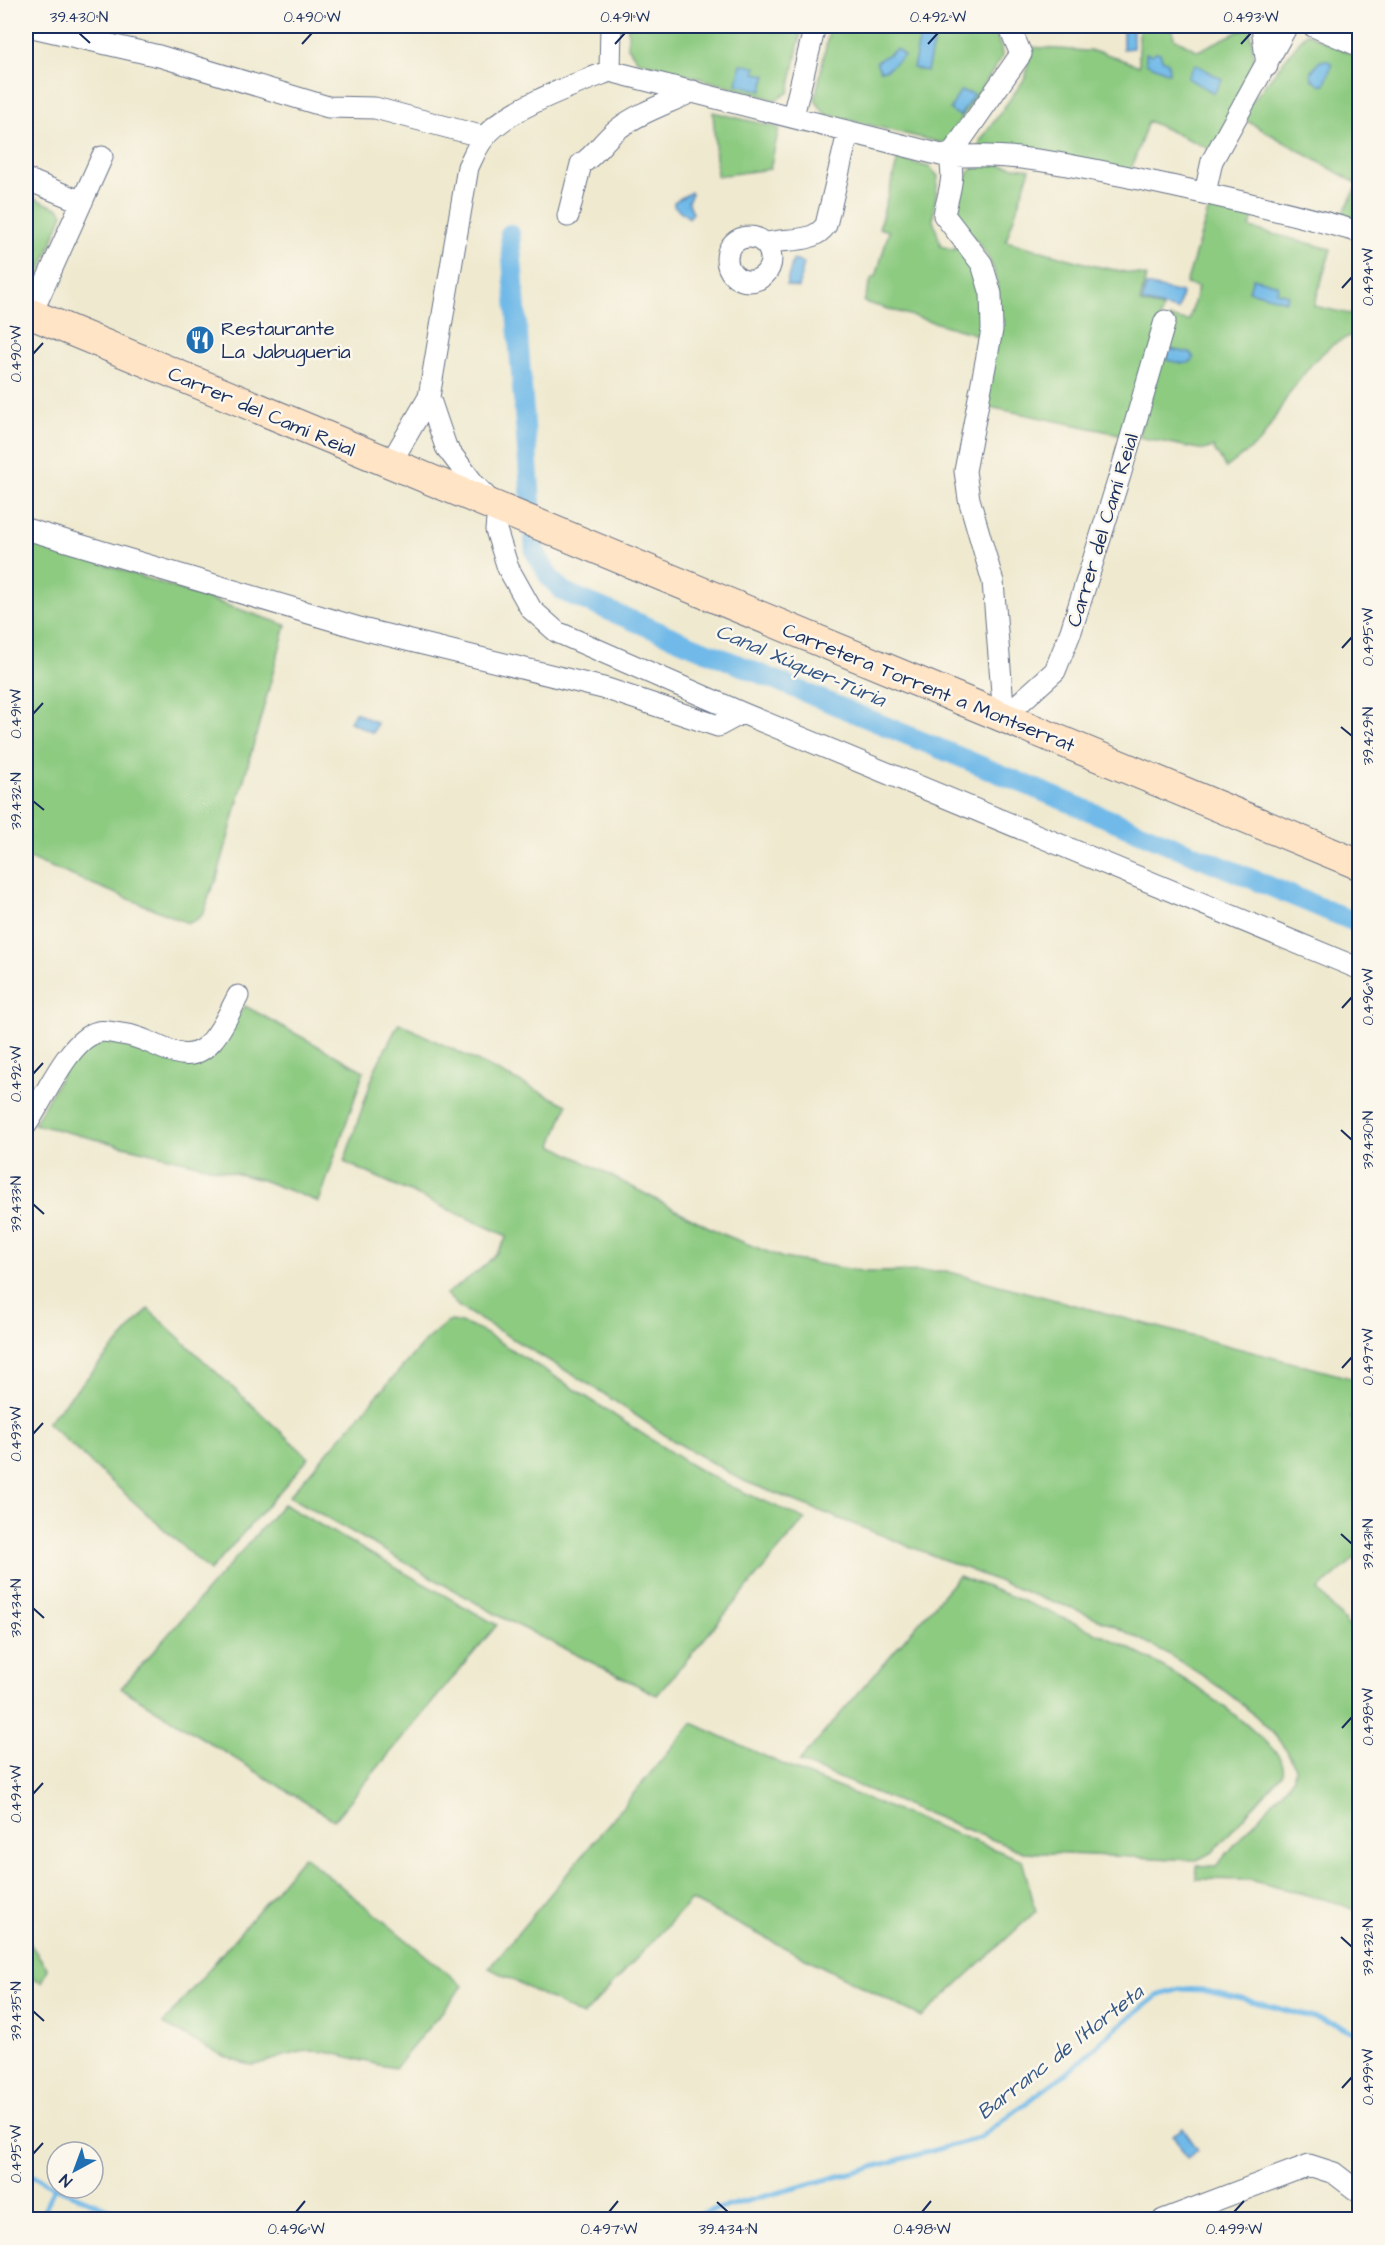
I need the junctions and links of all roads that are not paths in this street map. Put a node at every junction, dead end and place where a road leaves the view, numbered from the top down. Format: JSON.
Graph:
{"nodes":[{"id":1,"x":28,"y":26,"type":"edge"},
{"id":2,"x":611,"y":26,"type":"edge"},
{"id":3,"x":815,"y":26,"type":"edge"},
{"id":4,"x":1009,"y":26,"type":"edge"},
{"id":5,"x":1262,"y":26,"type":"edge"},
{"id":6,"x":1287,"y":26,"type":"edge"},
{"id":7,"x":1313,"y":26,"type":"edge"},
{"id":8,"x":1359,"y":46,"type":"edge"},
{"id":9,"x":1267,"y":66,"type":"junction"},
{"id":10,"x":610,"y":71,"type":"junction"},
{"id":11,"x":693,"y":91,"type":"junction"},
{"id":12,"x":793,"y":116,"type":"junction"},
{"id":13,"x":848,"y":133,"type":"junction"},
{"id":14,"x":484,"y":137,"type":"junction"},
{"id":15,"x":102,"y":157,"type":"dead end"},
{"id":16,"x":950,"y":157,"type":"junction"},
{"id":17,"x":26,"y":179,"type":"edge"},
{"id":18,"x":1205,"y":193,"type":"junction"},
{"id":19,"x":82,"y":202,"type":"junction"},
{"id":20,"x":568,"y":216,"type":"dead end"},
{"id":21,"x":1359,"y":232,"type":"edge"},
{"id":22,"x":765,"y":244,"type":"dead end"},
{"id":23,"x":28,"y":314,"type":"edge"},
{"id":24,"x":1165,"y":321,"type":"dead end"},
{"id":25,"x":429,"y":397,"type":"junction"},
{"id":26,"x":390,"y":464,"type":"junction"},
{"id":27,"x":503,"y":511,"type":"junction"},
{"id":28,"x":26,"y":529,"type":"edge"},
{"id":29,"x":742,"y":713,"type":"junction"},
{"id":30,"x":1004,"y":717,"type":"junction"},
{"id":31,"x":1359,"y":865,"type":"edge"},
{"id":32,"x":1359,"y":969,"type":"edge"},
{"id":33,"x":238,"y":996,"type":"dead end"},
{"id":34,"x":26,"y":1125,"type":"edge"},
{"id":35,"x":1359,"y":2193,"type":"edge"},
{"id":36,"x":1163,"y":2220,"type":"edge"}],
"edges":[{"from":1,"to":14,"type":"street"},
{"from":2,"to":10,"type":"street"},
{"from":3,"to":12,"type":"street"},
{"from":4,"to":16,"type":"street"},
{"from":5,"to":9,"type":"street"},
{"from":6,"to":9,"type":"street"},
{"from":7,"to":8,"type":"street"},
{"from":9,"to":18,"type":"street"},
{"from":10,"to":11,"type":"street"},
{"from":10,"to":14,"type":"street"},
{"from":11,"to":12,"type":"street"},
{"from":11,"to":20,"type":"street"},
{"from":12,"to":13,"type":"street"},
{"from":13,"to":16,"type":"street"},
{"from":13,"to":22,"type":"street"},
{"from":14,"to":25,"type":"street"},
{"from":15,"to":19,"type":"street"},
{"from":16,"to":18,"type":"street"},
{"from":16,"to":30,"type":"street"},
{"from":17,"to":19,"type":"street"},
{"from":18,"to":21,"type":"street"},
{"from":19,"to":23,"type":"street"},
{"from":23,"to":26,"type":"main road","name":"Carrer del Camí Reial"},
{"from":24,"to":30,"type":"street","name":"Carrer del Camí Reial"},
{"from":25,"to":26,"type":"street"},
{"from":25,"to":27,"type":"street"},
{"from":26,"to":27,"type":"main road","name":"Carrer del Camí Reial"},
{"from":27,"to":29,"type":"street"},
{"from":27,"to":30,"type":"main road","name":"Carretera Torrent a Montserrat"},
{"from":28,"to":29,"type":"street"},
{"from":29,"to":32,"type":"street"},
{"from":30,"to":31,"type":"main road","name":"Carretera Torrent a Montserrat"},
{"from":33,"to":34,"type":"street"},
{"from":35,"to":36,"type":"street"}]}
